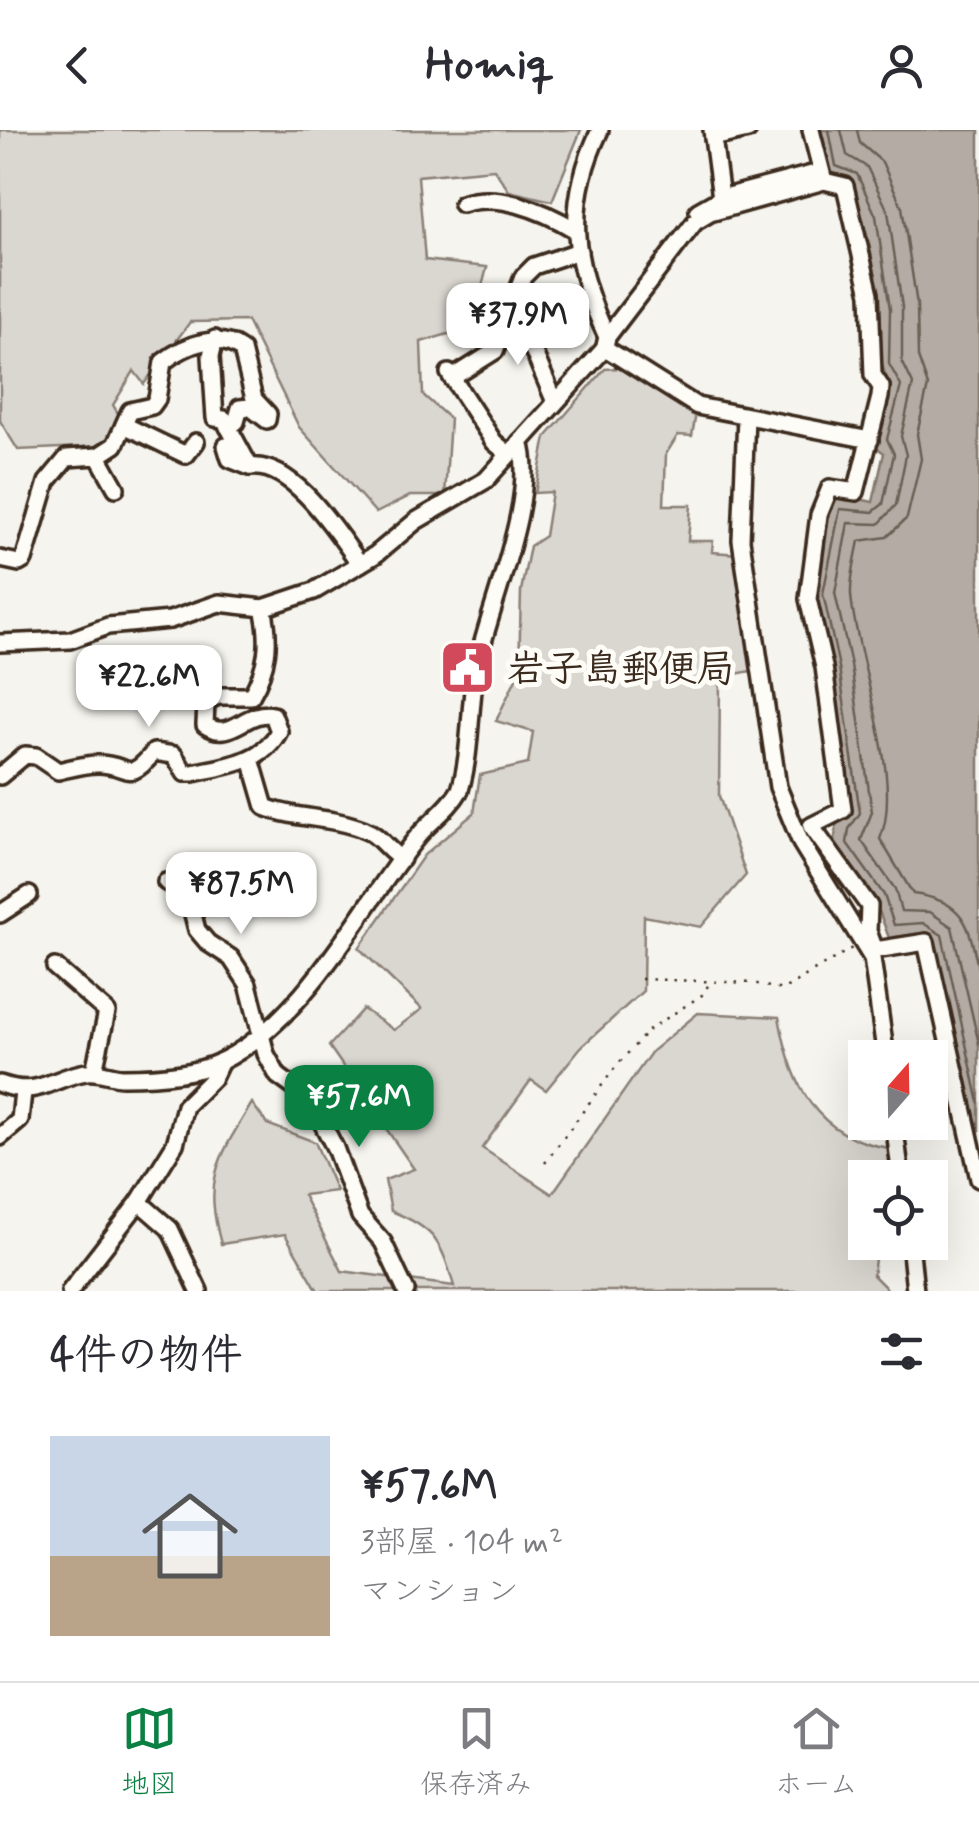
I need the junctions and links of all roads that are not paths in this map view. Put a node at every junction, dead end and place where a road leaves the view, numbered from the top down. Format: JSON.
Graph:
{"nodes":[{"id":1,"x":600,"y":130,"type":"edge"},
{"id":2,"x":748,"y":130,"type":"edge"},
{"id":3,"x":811,"y":130,"type":"edge"},
{"id":4,"x":713,"y":134,"type":"edge"},
{"id":5,"x":822,"y":176,"type":"junction"},
{"id":6,"x":721,"y":198,"type":"junction"},
{"id":7,"x":462,"y":204,"type":"dead end"},
{"id":8,"x":694,"y":222,"type":"junction"},
{"id":9,"x":574,"y":230,"type":"junction"},
{"id":10,"x":579,"y":251,"type":"junction"},
{"id":11,"x":509,"y":314,"type":"junction"},
{"id":12,"x":215,"y":340,"type":"junction"},
{"id":13,"x":606,"y":343,"type":"junction"},
{"id":14,"x":555,"y":402,"type":"junction"},
{"id":15,"x":746,"y":418,"type":"junction"},
{"id":16,"x":124,"y":425,"type":"junction"},
{"id":17,"x":212,"y":430,"type":"junction"},
{"id":18,"x":870,"y":440,"type":"junction"},
{"id":19,"x":520,"y":442,"type":"junction"},
{"id":20,"x":226,"y":446,"type":"dead end"},
{"id":21,"x":507,"y":454,"type":"junction"},
{"id":22,"x":98,"y":456,"type":"junction"},
{"id":23,"x":250,"y":467,"type":"junction"},
{"id":24,"x":116,"y":488,"type":"dead end"},
{"id":25,"x":0,"y":559,"type":"edge"},
{"id":26,"x":360,"y":564,"type":"junction"},
{"id":27,"x":263,"y":608,"type":"junction"},
{"id":28,"x":0,"y":641,"type":"edge"},
{"id":29,"x":251,"y":758,"type":"junction"},
{"id":30,"x":0,"y":776,"type":"edge"},
{"id":31,"x":402,"y":859,"type":"junction"},
{"id":32,"x":166,"y":882,"type":"dead end"},
{"id":33,"x":29,"y":895,"type":"dead end"},
{"id":34,"x":0,"y":914,"type":"edge"},
{"id":35,"x":55,"y":967,"type":"dead end"},
{"id":36,"x":260,"y":1032,"type":"junction"},
{"id":37,"x":883,"y":1040,"type":"edge"},
{"id":38,"x":220,"y":1062,"type":"junction"},
{"id":39,"x":94,"y":1071,"type":"junction"},
{"id":40,"x":0,"y":1084,"type":"edge"},
{"id":41,"x":23,"y":1092,"type":"junction"},
{"id":42,"x":0,"y":1138,"type":"edge"},
{"id":43,"x":979,"y":1179,"type":"edge"},
{"id":44,"x":139,"y":1202,"type":"junction"},
{"id":45,"x":912,"y":1260,"type":"edge"},
{"id":46,"x":70,"y":1291,"type":"edge"},
{"id":47,"x":199,"y":1291,"type":"edge"},
{"id":48,"x":406,"y":1291,"type":"edge"},
{"id":49,"x":915,"y":1291,"type":"edge"}],
"edges":[{"from":1,"to":9,"type":"street"},
{"from":2,"to":4,"type":"street"},
{"from":3,"to":5,"type":"street"},
{"from":4,"to":6,"type":"street"},
{"from":5,"to":6,"type":"street"},
{"from":5,"to":8,"type":"street"},
{"from":5,"to":18,"type":"street"},
{"from":6,"to":8,"type":"street"},
{"from":7,"to":9,"type":"street"},
{"from":8,"to":13,"type":"street"},
{"from":9,"to":10,"type":"street"},
{"from":10,"to":11,"type":"street"},
{"from":10,"to":13,"type":"street"},
{"from":11,"to":14,"type":"street"},
{"from":11,"to":21,"type":"street"},
{"from":12,"to":16,"type":"street"},
{"from":12,"to":17,"type":"street"},
{"from":12,"to":17,"type":"street"},
{"from":13,"to":14,"type":"street"},
{"from":13,"to":15,"type":"street"},
{"from":14,"to":19,"type":"street"},
{"from":15,"to":18,"type":"street"},
{"from":15,"to":37,"type":"street"},
{"from":16,"to":17,"type":"street"},
{"from":16,"to":22,"type":"street"},
{"from":17,"to":23,"type":"street"},
{"from":18,"to":43,"type":"street"},
{"from":19,"to":21,"type":"street"},
{"from":19,"to":31,"type":"street"},
{"from":20,"to":23,"type":"street"},
{"from":21,"to":26,"type":"street"},
{"from":22,"to":24,"type":"street"},
{"from":22,"to":25,"type":"street"},
{"from":23,"to":26,"type":"street"},
{"from":26,"to":27,"type":"street"},
{"from":27,"to":28,"type":"street"},
{"from":27,"to":29,"type":"street"},
{"from":29,"to":30,"type":"street"},
{"from":29,"to":31,"type":"street"},
{"from":31,"to":36,"type":"street"},
{"from":32,"to":36,"type":"street"},
{"from":33,"to":34,"type":"street"},
{"from":35,"to":39,"type":"street"},
{"from":36,"to":38,"type":"street"},
{"from":36,"to":48,"type":"street"},
{"from":38,"to":39,"type":"street"},
{"from":38,"to":44,"type":"street"},
{"from":39,"to":41,"type":"street"},
{"from":40,"to":41,"type":"street"},
{"from":41,"to":42,"type":"street"},
{"from":44,"to":46,"type":"street"},
{"from":44,"to":47,"type":"street"},
{"from":45,"to":49,"type":"street"}]}
